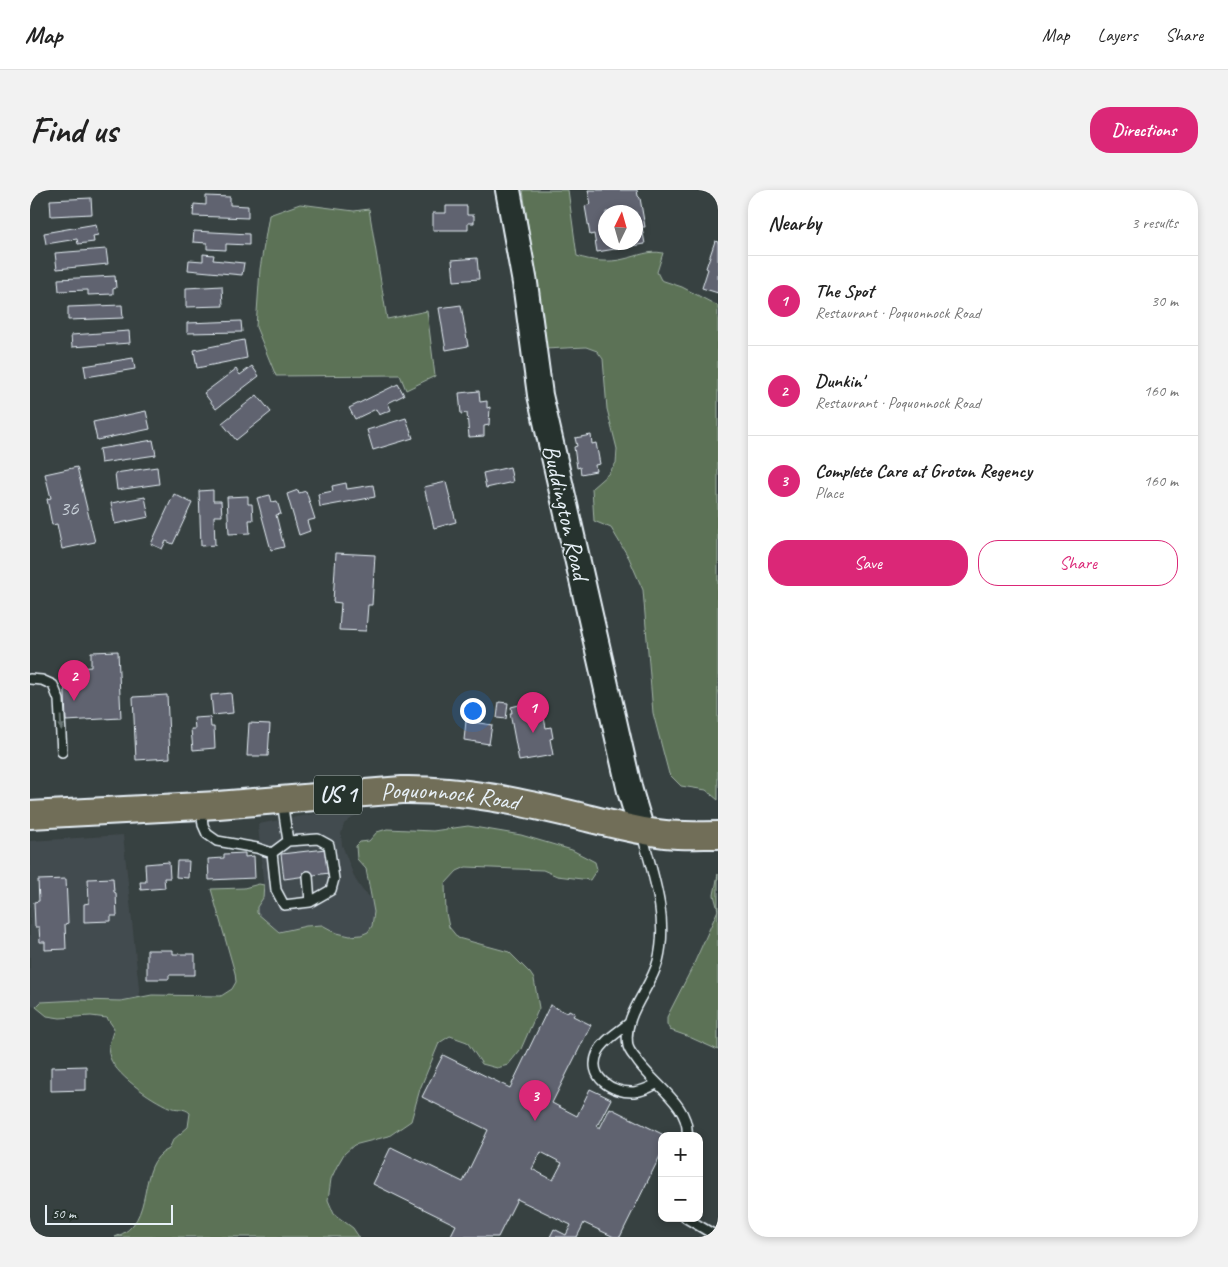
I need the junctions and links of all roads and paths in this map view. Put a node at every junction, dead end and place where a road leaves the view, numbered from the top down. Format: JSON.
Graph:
{"nodes":[{"id":1,"x":508,"y":190,"type":"edge"},
{"id":2,"x":30,"y":679,"type":"edge"},
{"id":3,"x":62,"y":752,"type":"dead end"},
{"id":4,"x":281,"y":800,"type":"junction"},
{"id":5,"x":200,"y":806,"type":"junction"},
{"id":6,"x":30,"y":815,"type":"edge"},
{"id":7,"x":642,"y":831,"type":"junction"},
{"id":8,"x":718,"y":835,"type":"edge"},
{"id":9,"x":302,"y":840,"type":"junction"},
{"id":10,"x":288,"y":841,"type":"junction"},
{"id":11,"x":304,"y":851,"type":"dead end"},
{"id":12,"x":272,"y":853,"type":"junction"},
{"id":13,"x":308,"y":876,"type":"dead end"},
{"id":14,"x":310,"y":902,"type":"junction"},
{"id":15,"x":629,"y":1024,"type":"junction"},
{"id":16,"x":656,"y":1084,"type":"junction"},
{"id":17,"x":687,"y":1132,"type":"edge"},
{"id":18,"x":693,"y":1222,"type":"edge"},
{"id":19,"x":718,"y":1237,"type":"edge"}],
"edges":[{"from":1,"to":7,"type":"street","name":"Buddington Road"},
{"from":2,"to":3,"type":"lane","one_way":true},
{"from":4,"to":5,"type":"main road","name":"Poquonnock Road","number":"US 1"},
{"from":4,"to":7,"type":"main road","name":"Poquonnock Road","number":"US 1"},
{"from":4,"to":10,"type":"lane"},
{"from":5,"to":6,"type":"main road","name":"Poquonnock Road","number":"US 1"},
{"from":5,"to":12,"type":"lane"},
{"from":7,"to":8,"type":"main road","name":"Poquonnock Road","number":"US 1"},
{"from":7,"to":15,"type":"lane"},
{"from":9,"to":10,"type":"lane"},
{"from":9,"to":11,"type":"lane"},
{"from":9,"to":14,"type":"lane"},
{"from":10,"to":12,"type":"lane"},
{"from":12,"to":14,"type":"lane"},
{"from":13,"to":14,"type":"lane"},
{"from":15,"to":16,"type":"lane"},
{"from":15,"to":16,"type":"lane"},
{"from":16,"to":17,"type":"lane"},
{"from":18,"to":19,"type":"lane"}]}
